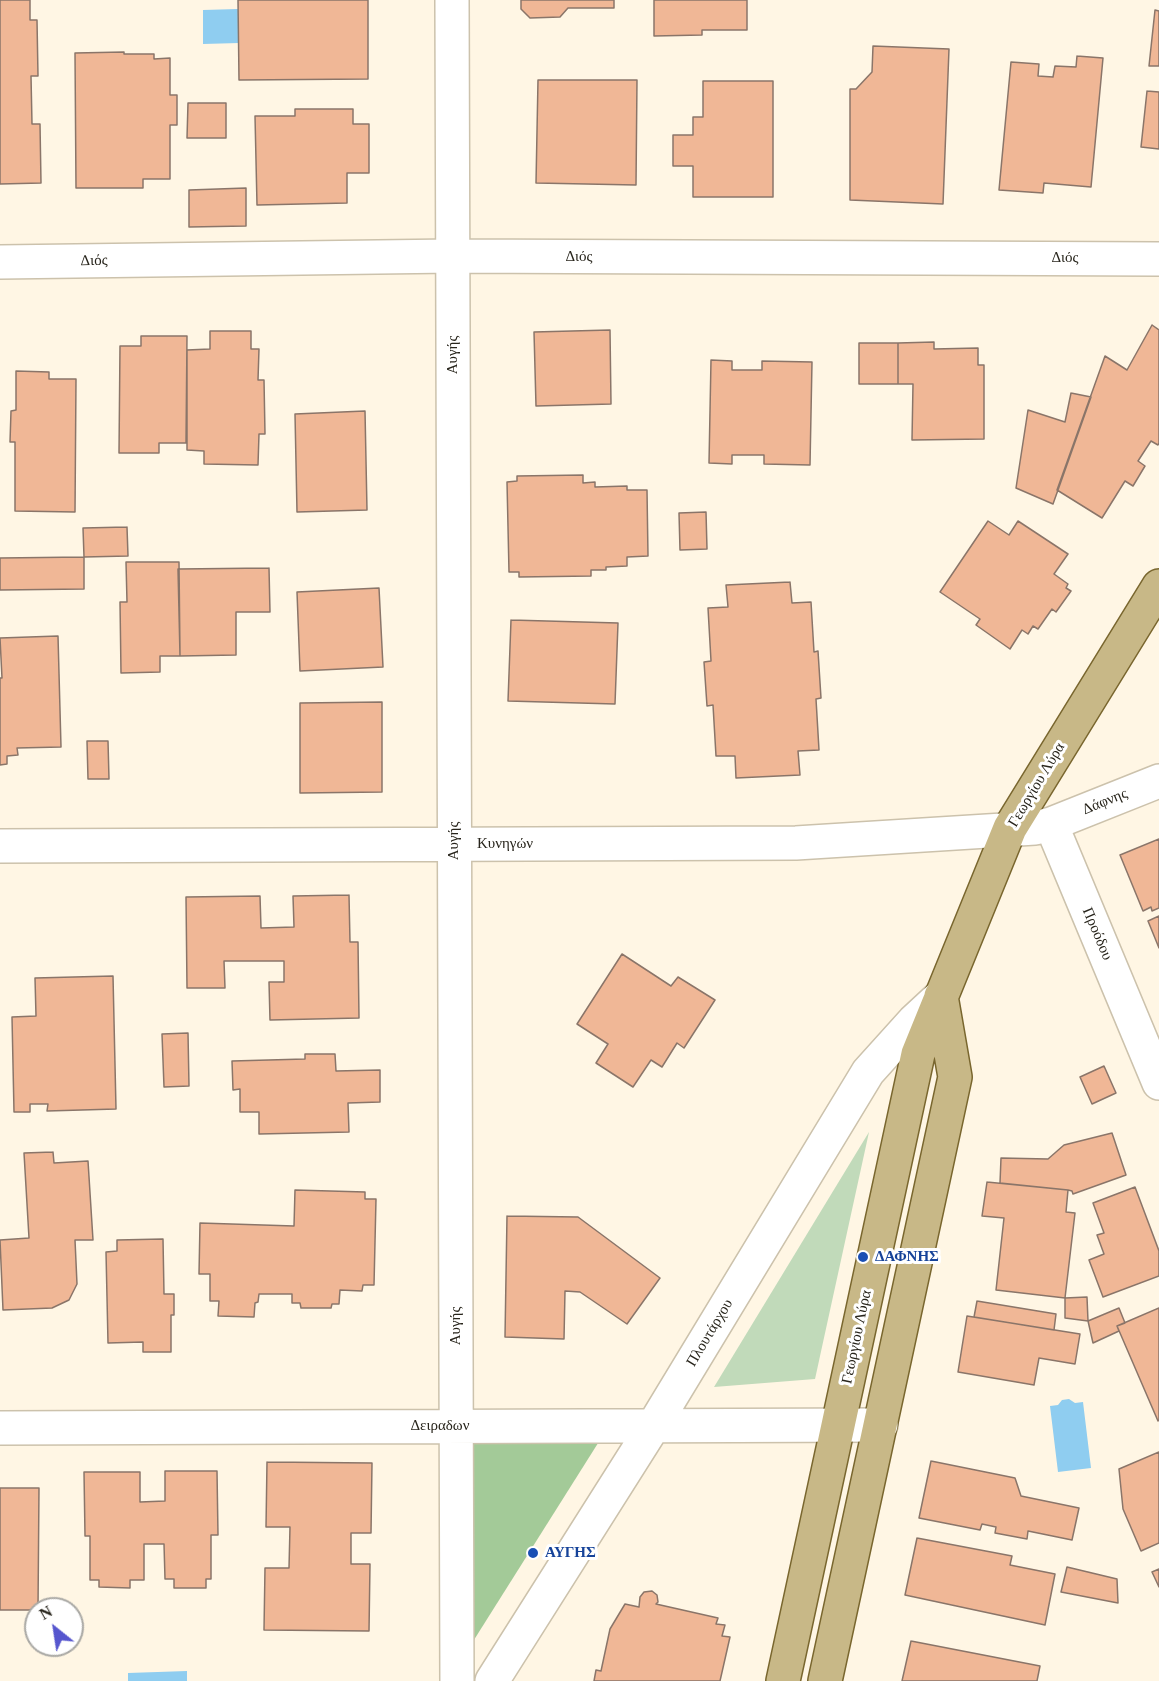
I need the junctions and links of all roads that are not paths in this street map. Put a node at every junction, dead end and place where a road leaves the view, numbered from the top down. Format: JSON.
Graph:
{"nodes":[{"id":1,"x":452,"y":0,"type":"edge"},
{"id":2,"x":453,"y":256,"type":"junction"},
{"id":3,"x":1159,"y":259,"type":"edge"},
{"id":4,"x":0,"y":262,"type":"edge"},
{"id":5,"x":1159,"y":586,"type":"edge"},
{"id":6,"x":1159,"y":781,"type":"edge"},
{"id":7,"x":1051,"y":824,"type":"junction"},
{"id":8,"x":1010,"y":828,"type":"junction"},
{"id":9,"x":454,"y":844,"type":"junction"},
{"id":10,"x":0,"y":846,"type":"edge"},
{"id":11,"x":941,"y":996,"type":"junction"},
{"id":12,"x":1159,"y":1083,"type":"edge"},
{"id":13,"x":654,"y":1425,"type":"junction"},
{"id":14,"x":838,"y":1425,"type":"junction"},
{"id":15,"x":880,"y":1425,"type":"junction"},
{"id":16,"x":456,"y":1426,"type":"junction"},
{"id":17,"x":0,"y":1428,"type":"edge"},
{"id":18,"x":457,"y":1681,"type":"edge"},
{"id":19,"x":492,"y":1681,"type":"edge"},
{"id":20,"x":783,"y":1681,"type":"edge"},
{"id":21,"x":825,"y":1681,"type":"edge"}],
"edges":[{"from":1,"to":2,"type":"street","name":"Αυγής"},
{"from":2,"to":3,"type":"street","name":"Διός"},
{"from":2,"to":4,"type":"street","name":"Διός"},
{"from":2,"to":9,"type":"street","name":"Αυγής"},
{"from":5,"to":8,"type":"main road","name":"Γεωργίου Λύρα"},
{"from":6,"to":7,"type":"street","name":"Δάφνης"},
{"from":7,"to":8,"type":"street"},
{"from":7,"to":12,"type":"street","name":"Προόδου"},
{"from":8,"to":9,"type":"street","name":"Κυνηγών"},
{"from":8,"to":11,"type":"main road","name":"Γεωργίου Λύρα"},
{"from":9,"to":10,"type":"street","name":"Κυνηγών"},
{"from":9,"to":16,"type":"street","name":"Αυγής"},
{"from":11,"to":13,"type":"street","name":"Πλουτάρχου"},
{"from":11,"to":14,"type":"main road","name":"Γεωργίου Λύρα"},
{"from":11,"to":15,"type":"main road"},
{"from":13,"to":14,"type":"street","name":"Δειραδων"},
{"from":13,"to":16,"type":"street","name":"Δειραδων"},
{"from":13,"to":19,"type":"street","name":"Πλουτάρχου"},
{"from":14,"to":15,"type":"street","name":"Δειραδων"},
{"from":14,"to":20,"type":"main road","name":"Γεωργίου Λύρα"},
{"from":15,"to":21,"type":"main road"},
{"from":16,"to":17,"type":"street","name":"Δειραδων"},
{"from":16,"to":18,"type":"street","name":"Αυγής"}]}
